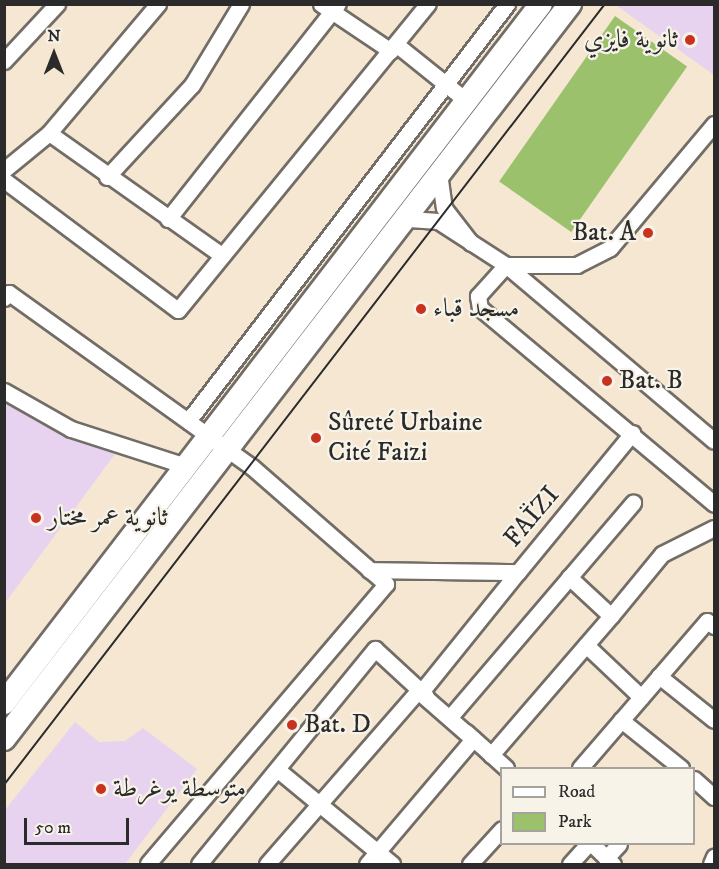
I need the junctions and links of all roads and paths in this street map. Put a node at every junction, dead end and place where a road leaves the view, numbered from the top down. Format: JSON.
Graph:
{"nodes":[{"id":1,"x":57,"y":4,"type":"edge"},
{"id":2,"x":158,"y":4,"type":"edge"},
{"id":3,"x":241,"y":4,"type":"edge"},
{"id":4,"x":428,"y":4,"type":"edge"},
{"id":5,"x":507,"y":4,"type":"edge"},
{"id":6,"x":570,"y":4,"type":"edge"},
{"id":7,"x":535,"y":6,"type":"edge"},
{"id":8,"x":331,"y":7,"type":"edge"},
{"id":9,"x":394,"y":48,"type":"junction"},
{"id":10,"x":4,"y":61,"type":"edge"},
{"id":11,"x":445,"y":84,"type":"junction"},
{"id":12,"x":467,"y":101,"type":"junction"},
{"id":13,"x":714,"y":124,"type":"edge"},
{"id":14,"x":49,"y":133,"type":"junction"},
{"id":15,"x":4,"y":170,"type":"edge"},
{"id":16,"x":107,"y":177,"type":"junction"},
{"id":17,"x":4,"y":180,"type":"edge"},
{"id":18,"x":440,"y":180,"type":"junction"},
{"id":19,"x":168,"y":219,"type":"junction"},
{"id":20,"x":409,"y":219,"type":"junction"},
{"id":21,"x":445,"y":219,"type":"junction"},
{"id":22,"x":221,"y":255,"type":"junction"},
{"id":23,"x":533,"y":263,"type":"junction"},
{"id":24,"x":506,"y":265,"type":"junction"},
{"id":25,"x":520,"y":277,"type":"junction"},
{"id":26,"x":6,"y":294,"type":"edge"},
{"id":27,"x":4,"y":391,"type":"edge"},
{"id":28,"x":188,"y":422,"type":"junction"},
{"id":29,"x":632,"y":433,"type":"junction"},
{"id":30,"x":209,"y":437,"type":"junction"},
{"id":31,"x":713,"y":437,"type":"edge"},
{"id":32,"x":227,"y":451,"type":"junction"},
{"id":33,"x":186,"y":466,"type":"junction"},
{"id":34,"x":633,"y":502,"type":"dead end"},
{"id":35,"x":714,"y":504,"type":"edge"},
{"id":36,"x":714,"y":528,"type":"edge"},
{"id":37,"x":369,"y":570,"type":"junction"},
{"id":38,"x":518,"y":572,"type":"junction"},
{"id":39,"x":569,"y":577,"type":"junction"},
{"id":40,"x":611,"y":616,"type":"junction"},
{"id":41,"x":714,"y":626,"type":"edge"},
{"id":42,"x":586,"y":645,"type":"junction"},
{"id":43,"x":659,"y":676,"type":"junction"},
{"id":44,"x":421,"y":692,"type":"junction"},
{"id":45,"x":641,"y":697,"type":"junction"},
{"id":46,"x":4,"y":703,"type":"edge"},
{"id":47,"x":450,"y":717,"type":"junction"},
{"id":48,"x":621,"y":720,"type":"junction"},
{"id":49,"x":714,"y":720,"type":"edge"},
{"id":50,"x":4,"y":739,"type":"edge"},
{"id":51,"x":473,"y":739,"type":"junction"},
{"id":52,"x":491,"y":755,"type":"junction"},
{"id":53,"x":505,"y":767,"type":"edge"},
{"id":54,"x":581,"y":767,"type":"edge"},
{"id":55,"x":680,"y":767,"type":"edge"},
{"id":56,"x":278,"y":770,"type":"junction"},
{"id":57,"x":695,"y":781,"type":"edge"},
{"id":58,"x":714,"y":797,"type":"edge"},
{"id":59,"x":319,"y":803,"type":"junction"},
{"id":60,"x":500,"y":830,"type":"edge"},
{"id":61,"x":588,"y":845,"type":"edge"},
{"id":62,"x":592,"y":845,"type":"edge"},
{"id":63,"x":618,"y":845,"type":"edge"},
{"id":64,"x":377,"y":852,"type":"junction"},
{"id":65,"x":714,"y":857,"type":"edge"},
{"id":66,"x":610,"y":861,"type":"edge"},
{"id":67,"x":148,"y":864,"type":"edge"},
{"id":68,"x":199,"y":864,"type":"edge"},
{"id":69,"x":267,"y":864,"type":"edge"},
{"id":70,"x":367,"y":864,"type":"edge"},
{"id":71,"x":392,"y":864,"type":"edge"},
{"id":72,"x":470,"y":864,"type":"edge"},
{"id":73,"x":570,"y":864,"type":"edge"},
{"id":74,"x":711,"y":864,"type":"edge"}],
"edges":[{"from":1,"to":10,"type":"street"},
{"from":2,"to":14,"type":"street"},
{"from":3,"to":16,"type":"street"},
{"from":4,"to":9,"type":"street"},
{"from":5,"to":11,"type":"street"},
{"from":6,"to":18,"type":"main road"},
{"from":7,"to":12,"type":"main road"},
{"from":8,"to":9,"type":"street"},
{"from":8,"to":19,"type":"street"},
{"from":9,"to":11,"type":"street"},
{"from":9,"to":22,"type":"street"},
{"from":11,"to":12,"type":"street"},
{"from":11,"to":28,"type":"street"},
{"from":12,"to":30,"type":"main road"},
{"from":13,"to":23,"type":"street"},
{"from":14,"to":15,"type":"street"},
{"from":14,"to":16,"type":"street"},
{"from":16,"to":19,"type":"street"},
{"from":17,"to":22,"type":"street"},
{"from":18,"to":20,"type":"main road"},
{"from":18,"to":21,"type":"street"},
{"from":19,"to":22,"type":"street"},
{"from":20,"to":21,"type":"street"},
{"from":20,"to":32,"type":"main road"},
{"from":21,"to":24,"type":"street"},
{"from":23,"to":24,"type":"street"},
{"from":23,"to":25,"type":"street"},
{"from":24,"to":25,"type":"street"},
{"from":24,"to":29,"type":"street"},
{"from":25,"to":31,"type":"street"},
{"from":26,"to":28,"type":"street"},
{"from":27,"to":33,"type":"street"},
{"from":28,"to":30,"type":"street"},
{"from":29,"to":35,"type":"street"},
{"from":29,"to":38,"type":"street","name":"FAÏZI"},
{"from":30,"to":32,"type":"street"},
{"from":30,"to":33,"type":"main road"},
{"from":32,"to":37,"type":"street"},
{"from":32,"to":50,"type":"main road"},
{"from":33,"to":46,"type":"main road"},
{"from":34,"to":39,"type":"street"},
{"from":36,"to":40,"type":"street"},
{"from":37,"to":38,"type":"street","name":"FAÏZI"},
{"from":37,"to":67,"type":"street"},
{"from":38,"to":44,"type":"street"},
{"from":39,"to":40,"type":"street"},
{"from":39,"to":47,"type":"street"},
{"from":40,"to":42,"type":"street"},
{"from":41,"to":43,"type":"street"},
{"from":42,"to":45,"type":"street"},
{"from":42,"to":52,"type":"street"},
{"from":43,"to":45,"type":"street"},
{"from":43,"to":49,"type":"street"},
{"from":44,"to":47,"type":"street"},
{"from":44,"to":51,"type":"street"},
{"from":44,"to":56,"type":"street"},
{"from":44,"to":59,"type":"street"},
{"from":45,"to":48,"type":"street"},
{"from":47,"to":51,"type":"street"},
{"from":48,"to":54,"type":"street"},
{"from":48,"to":55,"type":"street"},
{"from":51,"to":52,"type":"street"},
{"from":51,"to":64,"type":"street"},
{"from":52,"to":53,"type":"street"},
{"from":56,"to":59,"type":"street"},
{"from":56,"to":68,"type":"street"},
{"from":57,"to":58,"type":"street"},
{"from":59,"to":64,"type":"street"},
{"from":59,"to":69,"type":"street"},
{"from":60,"to":72,"type":"street"},
{"from":61,"to":73,"type":"street"},
{"from":62,"to":66,"type":"street"},
{"from":63,"to":66,"type":"street"},
{"from":64,"to":70,"type":"street"},
{"from":64,"to":71,"type":"street"},
{"from":65,"to":74,"type":"street"}]}
